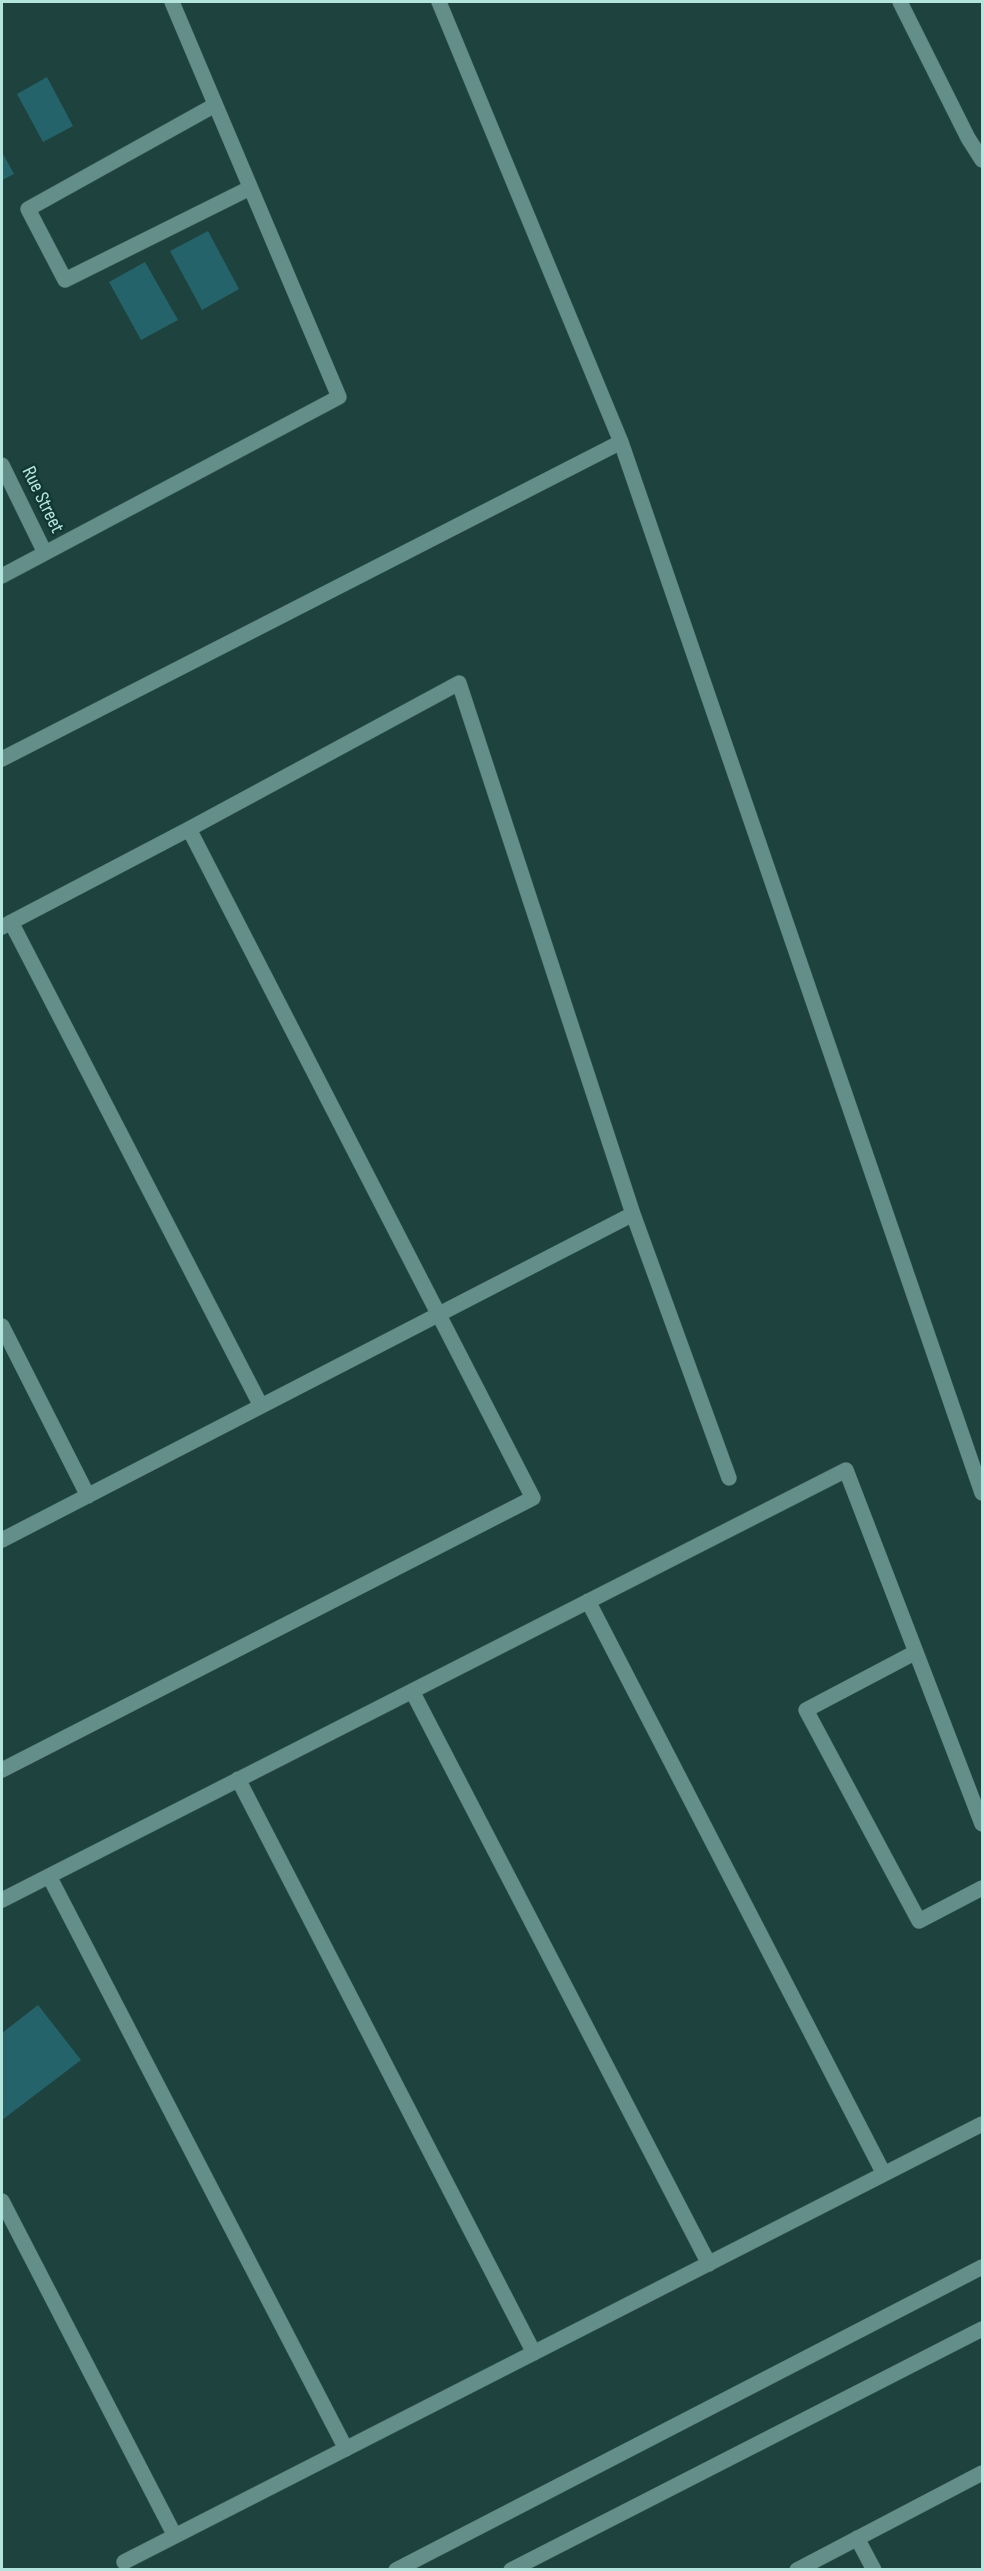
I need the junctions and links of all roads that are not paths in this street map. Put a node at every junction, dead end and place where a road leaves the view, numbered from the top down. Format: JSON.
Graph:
{"nodes":[{"id":1,"x":172,"y":2,"type":"edge"},
{"id":2,"x":439,"y":2,"type":"edge"},
{"id":3,"x":900,"y":2,"type":"edge"},
{"id":4,"x":215,"y":105,"type":"junction"},
{"id":5,"x":982,"y":160,"type":"edge"},
{"id":6,"x":250,"y":188,"type":"junction"},
{"id":7,"x":621,"y":442,"type":"junction"},
{"id":8,"x":2,"y":465,"type":"edge"},
{"id":9,"x":45,"y":553,"type":"junction"},
{"id":10,"x":2,"y":576,"type":"edge"},
{"id":11,"x":2,"y":759,"type":"edge"},
{"id":12,"x":189,"y":829,"type":"junction"},
{"id":13,"x":6,"y":924,"type":"edge"},
{"id":14,"x":633,"y":1214,"type":"junction"},
{"id":15,"x":438,"y":1314,"type":"junction"},
{"id":16,"x":2,"y":1326,"type":"edge"},
{"id":17,"x":261,"y":1406,"type":"junction"},
{"id":18,"x":729,"y":1478,"type":"dead end"},
{"id":19,"x":982,"y":1493,"type":"edge"},
{"id":20,"x":88,"y":1496,"type":"junction"},
{"id":21,"x":2,"y":1540,"type":"edge"},
{"id":22,"x":588,"y":1601,"type":"junction"},
{"id":23,"x":916,"y":1652,"type":"junction"},
{"id":24,"x":412,"y":1691,"type":"junction"},
{"id":25,"x":2,"y":1770,"type":"edge"},
{"id":26,"x":238,"y":1779,"type":"junction"},
{"id":27,"x":982,"y":1824,"type":"edge"},
{"id":28,"x":49,"y":1876,"type":"junction"},
{"id":29,"x":982,"y":1887,"type":"edge"},
{"id":30,"x":2,"y":1900,"type":"edge"},
{"id":31,"x":982,"y":2124,"type":"edge"},
{"id":32,"x":884,"y":2174,"type":"junction"},
{"id":33,"x":2,"y":2201,"type":"edge"},
{"id":34,"x":709,"y":2264,"type":"junction"},
{"id":35,"x":982,"y":2267,"type":"edge"},
{"id":36,"x":982,"y":2329,"type":"edge"},
{"id":37,"x":534,"y":2352,"type":"junction"},
{"id":38,"x":345,"y":2449,"type":"junction"},
{"id":39,"x":982,"y":2473,"type":"edge"},
{"id":40,"x":175,"y":2536,"type":"junction"},
{"id":41,"x":857,"y":2538,"type":"junction"},
{"id":42,"x":124,"y":2562,"type":"dead end"},
{"id":43,"x":396,"y":2570,"type":"edge"},
{"id":44,"x":511,"y":2570,"type":"edge"},
{"id":45,"x":797,"y":2570,"type":"edge"},
{"id":46,"x":874,"y":2570,"type":"edge"}],
"edges":[{"from":1,"to":4,"type":"street"},
{"from":2,"to":7,"type":"street"},
{"from":3,"to":5,"type":"street"},
{"from":4,"to":6,"type":"street"},
{"from":4,"to":6,"type":"street"},
{"from":6,"to":9,"type":"street"},
{"from":7,"to":11,"type":"street"},
{"from":7,"to":19,"type":"street"},
{"from":8,"to":9,"type":"street","name":"Rue Street"},
{"from":9,"to":10,"type":"street"},
{"from":12,"to":13,"type":"street"},
{"from":12,"to":14,"type":"street"},
{"from":12,"to":15,"type":"street"},
{"from":13,"to":17,"type":"street"},
{"from":14,"to":15,"type":"street"},
{"from":14,"to":18,"type":"street"},
{"from":15,"to":17,"type":"street"},
{"from":15,"to":25,"type":"street"},
{"from":16,"to":20,"type":"street"},
{"from":17,"to":20,"type":"street"},
{"from":20,"to":21,"type":"street"},
{"from":22,"to":23,"type":"street"},
{"from":22,"to":24,"type":"street"},
{"from":22,"to":32,"type":"street"},
{"from":23,"to":27,"type":"street"},
{"from":23,"to":29,"type":"street"},
{"from":24,"to":26,"type":"street"},
{"from":24,"to":34,"type":"street"},
{"from":26,"to":28,"type":"street"},
{"from":26,"to":37,"type":"street"},
{"from":28,"to":30,"type":"street"},
{"from":28,"to":38,"type":"street"},
{"from":31,"to":32,"type":"street"},
{"from":32,"to":34,"type":"street"},
{"from":33,"to":40,"type":"street"},
{"from":34,"to":37,"type":"street"},
{"from":35,"to":43,"type":"street"},
{"from":36,"to":44,"type":"street"},
{"from":37,"to":38,"type":"street"},
{"from":38,"to":40,"type":"street"},
{"from":39,"to":41,"type":"street"},
{"from":40,"to":42,"type":"street"},
{"from":41,"to":45,"type":"street"},
{"from":41,"to":46,"type":"street"}]}
